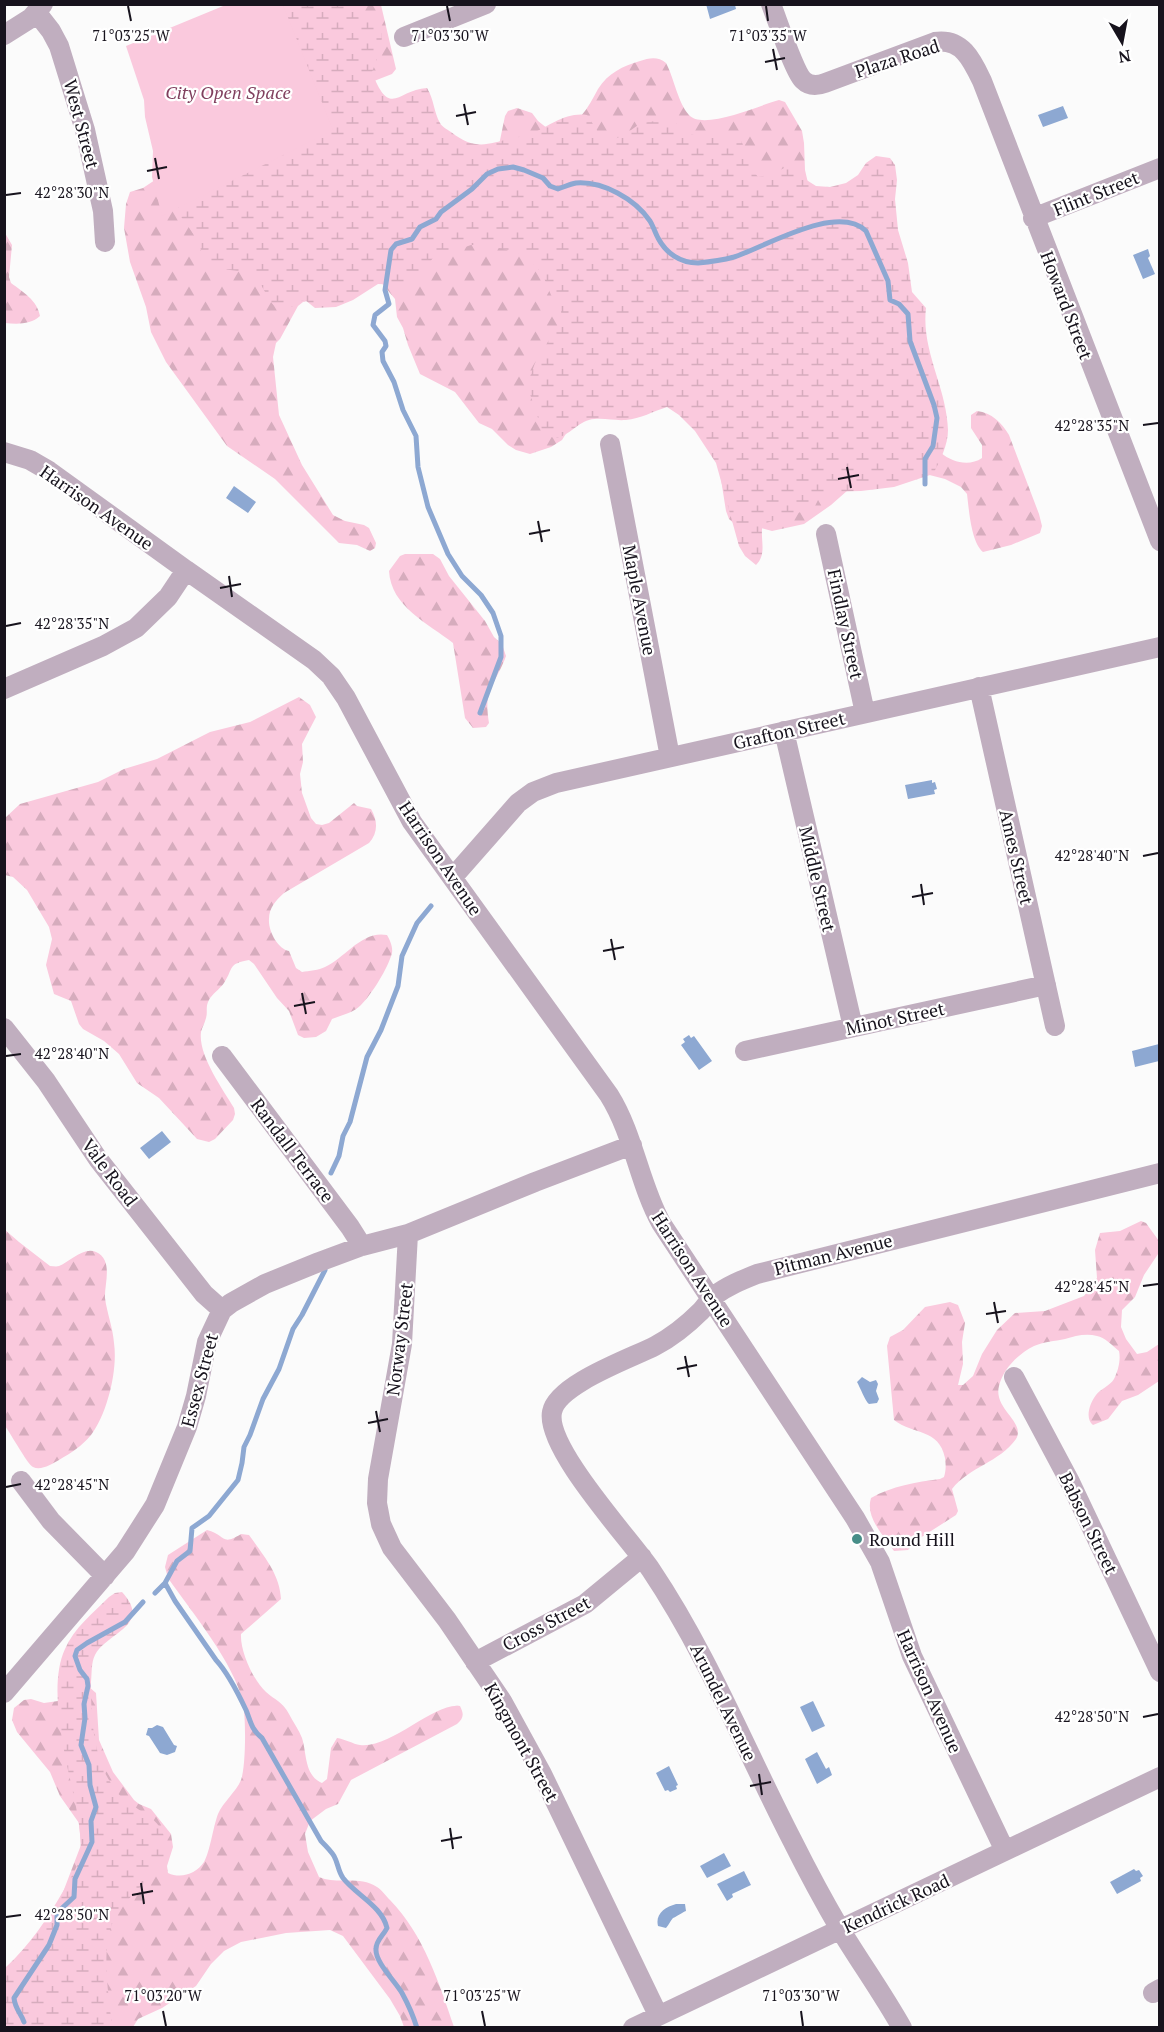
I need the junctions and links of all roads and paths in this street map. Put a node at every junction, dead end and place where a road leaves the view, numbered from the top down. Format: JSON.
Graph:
{"nodes":[{"id":1,"x":486,"y":4,"type":"edge"},
{"id":2,"x":771,"y":4,"type":"edge"},
{"id":3,"x":40,"y":9,"type":"edge"},
{"id":4,"x":4,"y":34,"type":"edge"},
{"id":5,"x":404,"y":37,"type":"dead end"},
{"id":6,"x":975,"y":68,"type":"joint"},
{"id":7,"x":1160,"y":168,"type":"edge"},
{"id":8,"x":1033,"y":218,"type":"junction"},
{"id":9,"x":105,"y":242,"type":"dead end"},
{"id":10,"x":610,"y":444,"type":"dead end"},
{"id":11,"x":4,"y":452,"type":"edge"},
{"id":12,"x":826,"y":534,"type":"dead end"},
{"id":13,"x":1160,"y":541,"type":"edge"},
{"id":14,"x":186,"y":570,"type":"junction"},
{"id":15,"x":1160,"y":647,"type":"edge"},
{"id":16,"x":979,"y":687,"type":"junction"},
{"id":17,"x":4,"y":689,"type":"edge"},
{"id":18,"x":865,"y":713,"type":"junction"},
{"id":19,"x":784,"y":731,"type":"junction"},
{"id":20,"x":670,"y":757,"type":"junction"},
{"id":21,"x":453,"y":877,"type":"junction"},
{"id":22,"x":1046,"y":985,"type":"junction"},
{"id":23,"x":853,"y":1026,"type":"junction"},
{"id":24,"x":1055,"y":1026,"type":"dead end"},
{"id":25,"x":4,"y":1028,"type":"edge"},
{"id":26,"x":745,"y":1052,"type":"dead end"},
{"id":27,"x":222,"y":1056,"type":"dead end"},
{"id":28,"x":632,"y":1145,"type":"junction"},
{"id":29,"x":1158,"y":1178,"type":"edge"},
{"id":30,"x":408,"y":1233,"type":"junction"},
{"id":31,"x":362,"y":1246,"type":"junction"},
{"id":32,"x":712,"y":1298,"type":"junction"},
{"id":33,"x":222,"y":1310,"type":"junction"},
{"id":34,"x":1014,"y":1377,"type":"dead end"},
{"id":35,"x":551,"y":1418,"type":"joint"},
{"id":36,"x":378,"y":1479,"type":"joint"},
{"id":37,"x":21,"y":1481,"type":"dead end"},
{"id":38,"x":642,"y":1557,"type":"junction"},
{"id":39,"x":105,"y":1576,"type":"junction"},
{"id":40,"x":475,"y":1662,"type":"junction"},
{"id":41,"x":1160,"y":1672,"type":"edge"},
{"id":42,"x":4,"y":1693,"type":"edge"},
{"id":43,"x":1160,"y":1777,"type":"edge"},
{"id":44,"x":1005,"y":1851,"type":"junction"},
{"id":45,"x":840,"y":1929,"type":"junction"},
{"id":46,"x":658,"y":2015,"type":"junction"},
{"id":47,"x":633,"y":2028,"type":"edge"},
{"id":48,"x":902,"y":2028,"type":"edge"}],
"edges":[{"from":1,"to":5,"type":"street"},
{"from":2,"to":6,"type":"street","name":"Plaza Road"},
{"from":3,"to":4,"type":"street"},
{"from":3,"to":9,"type":"street","name":"West Street"},
{"from":6,"to":8,"type":"street","name":"Howard Street"},
{"from":7,"to":8,"type":"street","name":"Flint Street"},
{"from":8,"to":13,"type":"street","name":"Howard Street"},
{"from":10,"to":20,"type":"street","name":"Maple Avenue"},
{"from":11,"to":14,"type":"street","name":"Harrison Avenue"},
{"from":12,"to":18,"type":"street","name":"Findlay Street"},
{"from":14,"to":17,"type":"street"},
{"from":14,"to":21,"type":"street","name":"Harrison Avenue"},
{"from":15,"to":16,"type":"street","name":"Grafton Street"},
{"from":16,"to":18,"type":"street","name":"Grafton Street"},
{"from":16,"to":22,"type":"street","name":"Ames Street"},
{"from":18,"to":19,"type":"street","name":"Grafton Street"},
{"from":19,"to":20,"type":"street","name":"Grafton Street"},
{"from":19,"to":23,"type":"street","name":"Middle Street"},
{"from":20,"to":21,"type":"street","name":"Grafton Street"},
{"from":21,"to":28,"type":"street","name":"Harrison Avenue"},
{"from":22,"to":23,"type":"street","name":"Minot Street"},
{"from":22,"to":24,"type":"street","name":"Ames Street"},
{"from":23,"to":26,"type":"street","name":"Minot Street"},
{"from":25,"to":33,"type":"street","name":"Vale Road"},
{"from":27,"to":31,"type":"street","name":"Randall Terrace"},
{"from":28,"to":30,"type":"street","name":"Essex Street"},
{"from":28,"to":32,"type":"street","name":"Harrison Avenue"},
{"from":29,"to":32,"type":"street","name":"Pitman Avenue"},
{"from":30,"to":31,"type":"street","name":"Essex Street"},
{"from":30,"to":36,"type":"street","name":"Norway Street"},
{"from":31,"to":33,"type":"street","name":"Essex Street"},
{"from":32,"to":35,"type":"street","name":"Pitman Avenue"},
{"from":32,"to":44,"type":"street","name":"Harrison Avenue"},
{"from":33,"to":39,"type":"street","name":"Essex Street"},
{"from":34,"to":41,"type":"street","name":"Babson Street"},
{"from":35,"to":38,"type":"street","name":"Arundel Avenue"},
{"from":36,"to":40,"type":"street","name":"Kingmont Street"},
{"from":37,"to":39,"type":"street"},
{"from":38,"to":40,"type":"street","name":"Cross Street"},
{"from":38,"to":45,"type":"street","name":"Arundel Avenue"},
{"from":39,"to":42,"type":"street","name":"Essex Street"},
{"from":40,"to":46,"type":"street","name":"Kingmont Street"},
{"from":43,"to":44,"type":"street","name":"Kendrick Road"},
{"from":44,"to":45,"type":"street","name":"Kendrick Road"},
{"from":45,"to":46,"type":"street","name":"Kendrick Road"},
{"from":45,"to":48,"type":"street","name":"Arundel Avenue"},
{"from":46,"to":47,"type":"street","name":"Kendrick Road"}]}
